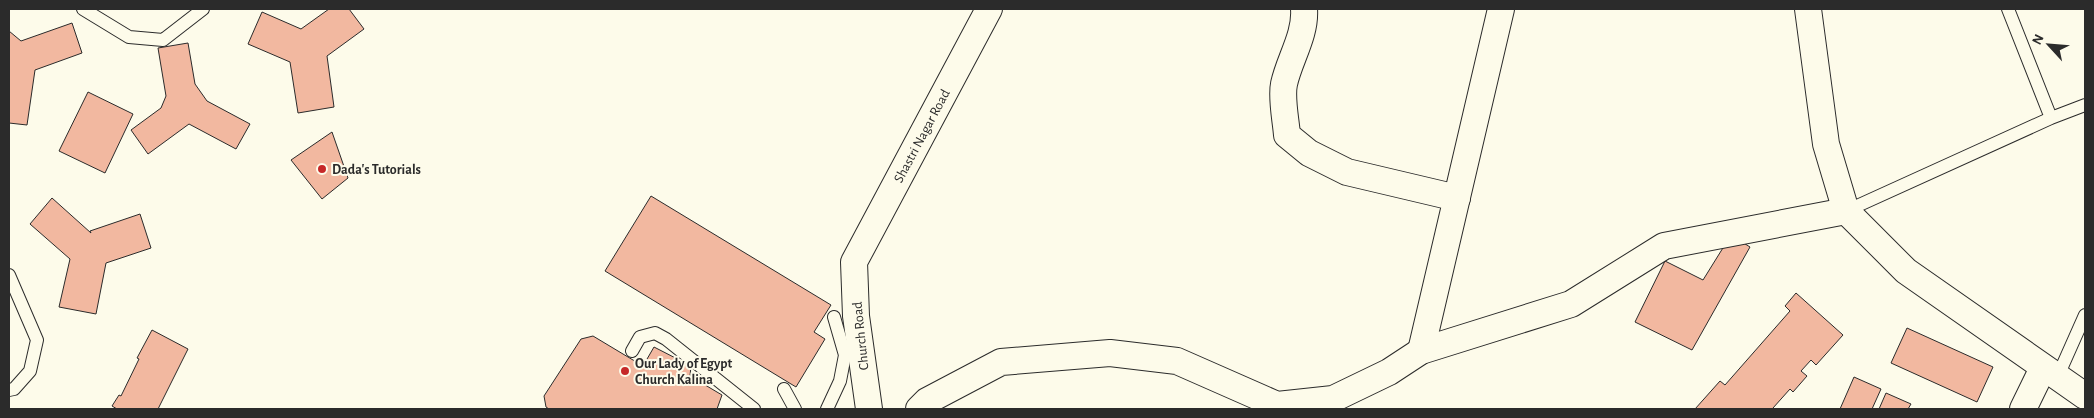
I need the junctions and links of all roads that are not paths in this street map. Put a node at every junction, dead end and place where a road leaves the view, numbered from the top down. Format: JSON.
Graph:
{"nodes":[{"id":1,"x":83,"y":9,"type":"edge"},
{"id":2,"x":203,"y":9,"type":"edge"},
{"id":3,"x":989,"y":9,"type":"edge"},
{"id":4,"x":1304,"y":9,"type":"edge"},
{"id":5,"x":1501,"y":9,"type":"edge"},
{"id":6,"x":1808,"y":9,"type":"edge"},
{"id":7,"x":2008,"y":9,"type":"edge"},
{"id":8,"x":2085,"y":105,"type":"edge"},
{"id":9,"x":2051,"y":118,"type":"junction"},
{"id":10,"x":1457,"y":198,"type":"junction"},
{"id":11,"x":1846,"y":211,"type":"junction"},
{"id":12,"x":854,"y":262,"type":"joint"},
{"id":13,"x":9,"y":275,"type":"edge"},
{"id":14,"x":2085,"y":315,"type":"edge"},
{"id":15,"x":834,"y":317,"type":"dead end"},
{"id":16,"x":632,"y":351,"type":"dead end"},
{"id":17,"x":1421,"y":351,"type":"junction"},
{"id":18,"x":2050,"y":373,"type":"junction"},
{"id":19,"x":784,"y":389,"type":"dead end"},
{"id":20,"x":9,"y":390,"type":"edge"},
{"id":21,"x":2085,"y":396,"type":"edge"},
{"id":22,"x":1339,"y":404,"type":"edge"},
{"id":23,"x":1277,"y":407,"type":"edge"},
{"id":24,"x":754,"y":409,"type":"edge"},
{"id":25,"x":795,"y":409,"type":"edge"},
{"id":26,"x":827,"y":409,"type":"edge"},
{"id":27,"x":869,"y":409,"type":"edge"},
{"id":28,"x":919,"y":409,"type":"edge"},
{"id":29,"x":2022,"y":409,"type":"edge"}],
"edges":[{"from":1,"to":2,"type":"lane"},
{"from":3,"to":12,"type":"street","name":"Shastri Nagar Road"},
{"from":4,"to":10,"type":"street"},
{"from":5,"to":10,"type":"street"},
{"from":6,"to":11,"type":"street"},
{"from":7,"to":9,"type":"lane"},
{"from":8,"to":9,"type":"lane"},
{"from":9,"to":11,"type":"lane"},
{"from":10,"to":17,"type":"street"},
{"from":11,"to":17,"type":"street"},
{"from":11,"to":18,"type":"street"},
{"from":12,"to":27,"type":"street","name":"Church Road"},
{"from":13,"to":20,"type":"lane"},
{"from":14,"to":18,"type":"lane"},
{"from":15,"to":26,"type":"lane"},
{"from":16,"to":24,"type":"lane"},
{"from":17,"to":22,"type":"street"},
{"from":18,"to":21,"type":"street"},
{"from":18,"to":29,"type":"street"},
{"from":19,"to":25,"type":"lane"},
{"from":22,"to":23,"type":"street"},
{"from":23,"to":28,"type":"street"}]}
